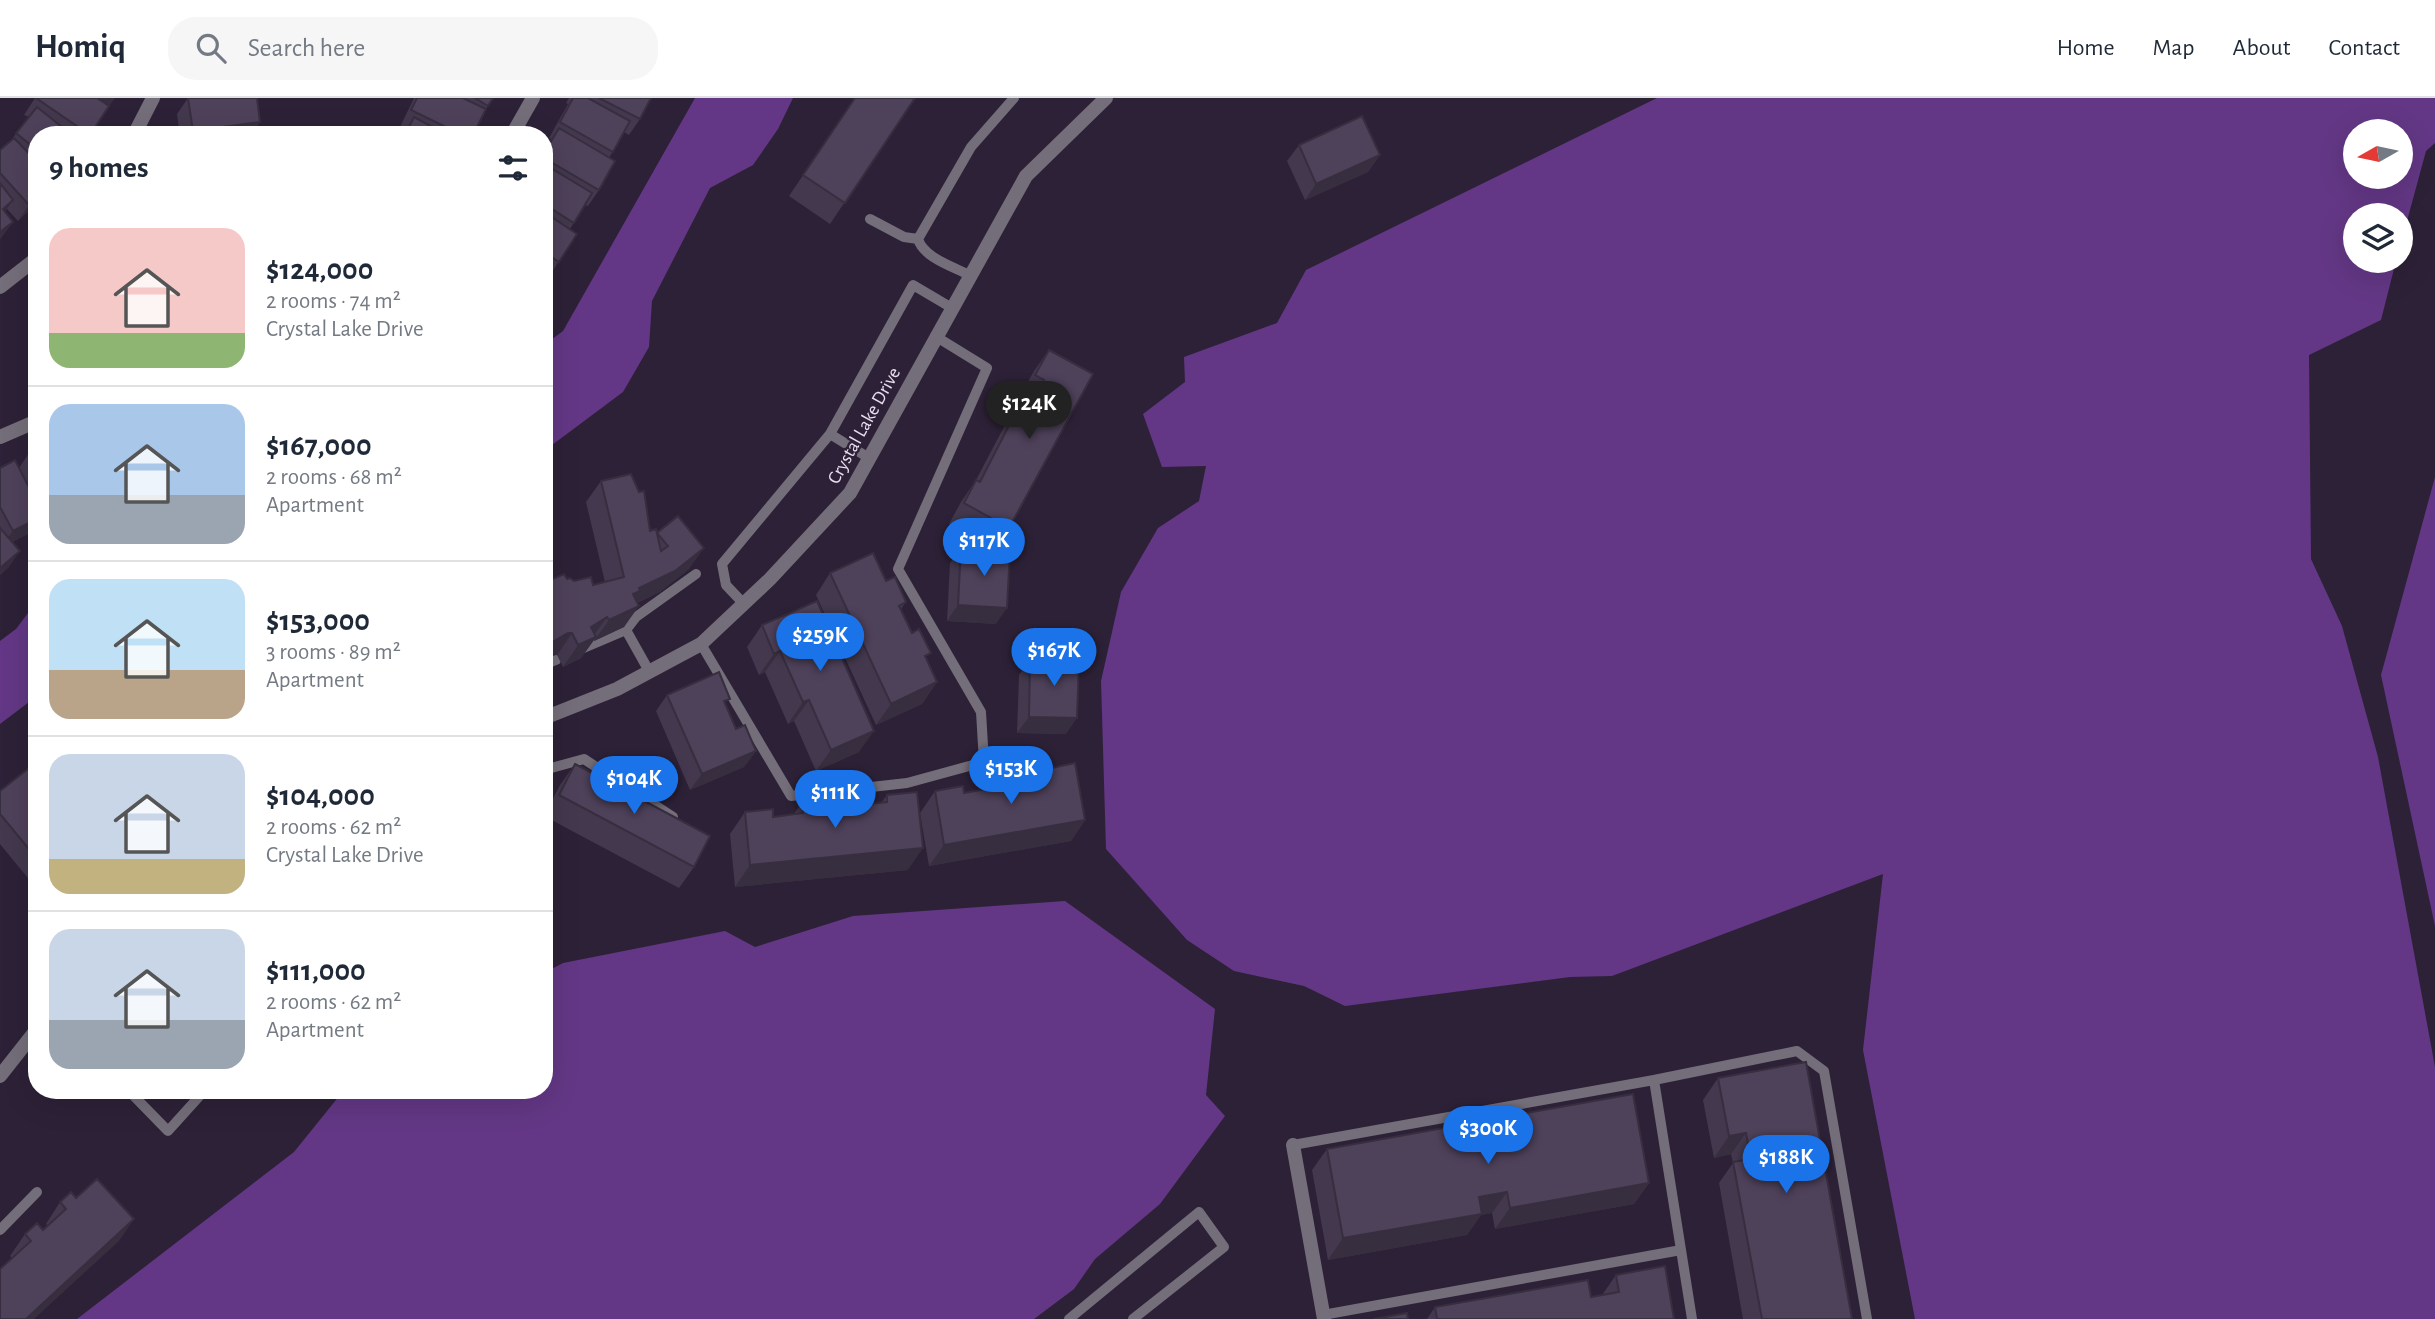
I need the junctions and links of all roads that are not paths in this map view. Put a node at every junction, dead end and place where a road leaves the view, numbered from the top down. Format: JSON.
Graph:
{"nodes":[{"id":1,"x":153,"y":98,"type":"edge"},
{"id":2,"x":533,"y":98,"type":"edge"},
{"id":3,"x":1014,"y":98,"type":"edge"},
{"id":4,"x":1107,"y":98,"type":"edge"},
{"id":5,"x":139,"y":126,"type":"edge"},
{"id":6,"x":517,"y":126,"type":"edge"},
{"id":7,"x":870,"y":219,"type":"dead end"},
{"id":8,"x":918,"y":239,"type":"junction"},
{"id":9,"x":28,"y":265,"type":"edge"},
{"id":10,"x":969,"y":275,"type":"junction"},
{"id":11,"x":0,"y":288,"type":"edge"},
{"id":12,"x":952,"y":308,"type":"junction"},
{"id":13,"x":935,"y":336,"type":"junction"},
{"id":14,"x":28,"y":425,"type":"edge"},
{"id":15,"x":830,"y":435,"type":"junction"},
{"id":16,"x":0,"y":437,"type":"edge"},
{"id":17,"x":869,"y":458,"type":"junction"},
{"id":18,"x":696,"y":574,"type":"edge"},
{"id":19,"x":744,"y":603,"type":"junction"},
{"id":20,"x":626,"y":630,"type":"junction"},
{"id":21,"x":701,"y":644,"type":"junction"},
{"id":22,"x":579,"y":650,"type":"edge"},
{"id":23,"x":556,"y":660,"type":"edge"},
{"id":24,"x":553,"y":661,"type":"edge"},
{"id":25,"x":649,"y":671,"type":"junction"},
{"id":26,"x":553,"y":714,"type":"edge"},
{"id":27,"x":553,"y":768,"type":"edge"},
{"id":28,"x":673,"y":817,"type":"edge"},
{"id":29,"x":28,"y":1040,"type":"edge"},
{"id":30,"x":0,"y":1076,"type":"edge"},
{"id":31,"x":1654,"y":1080,"type":"junction"},
{"id":32,"x":137,"y":1099,"type":"edge"},
{"id":33,"x":197,"y":1099,"type":"edge"},
{"id":34,"x":1293,"y":1145,"type":"joint"},
{"id":35,"x":37,"y":1192,"type":"dead end"},
{"id":36,"x":0,"y":1230,"type":"edge"},
{"id":37,"x":1681,"y":1250,"type":"junction"},
{"id":38,"x":1324,"y":1317,"type":"edge"},
{"id":39,"x":1069,"y":1319,"type":"edge"},
{"id":40,"x":1133,"y":1319,"type":"edge"},
{"id":41,"x":1692,"y":1319,"type":"edge"},
{"id":42,"x":1867,"y":1319,"type":"edge"}],
"edges":[{"from":1,"to":5,"type":"street"},
{"from":2,"to":6,"type":"street"},
{"from":3,"to":8,"type":"lane"},
{"from":4,"to":10,"type":"street","name":"Crystal Lake Drive"},
{"from":7,"to":8,"type":"lane"},
{"from":8,"to":10,"type":"lane"},
{"from":9,"to":11,"type":"street"},
{"from":10,"to":12,"type":"street","name":"Crystal Lake Drive"},
{"from":12,"to":13,"type":"street","name":"Crystal Lake Drive"},
{"from":12,"to":15,"type":"lane"},
{"from":13,"to":17,"type":"street","name":"Crystal Lake Drive"},
{"from":13,"to":21,"type":"lane"},
{"from":14,"to":16,"type":"street"},
{"from":15,"to":17,"type":"lane"},
{"from":15,"to":19,"type":"lane"},
{"from":17,"to":19,"type":"street","name":"Crystal Lake Drive"},
{"from":18,"to":20,"type":"lane"},
{"from":19,"to":21,"type":"street","name":"Crystal Lake Drive"},
{"from":20,"to":22,"type":"lane"},
{"from":20,"to":25,"type":"lane"},
{"from":21,"to":25,"type":"street","name":"Crystal Lake Drive"},
{"from":23,"to":24,"type":"lane"},
{"from":25,"to":26,"type":"street","name":"Crystal Lake Drive"},
{"from":27,"to":28,"type":"lane"},
{"from":29,"to":30,"type":"street"},
{"from":31,"to":34,"type":"lane"},
{"from":31,"to":37,"type":"lane"},
{"from":31,"to":42,"type":"lane"},
{"from":32,"to":33,"type":"lane"},
{"from":34,"to":38,"type":"street"},
{"from":35,"to":36,"type":"lane"},
{"from":37,"to":38,"type":"lane"},
{"from":37,"to":41,"type":"lane"},
{"from":39,"to":40,"type":"lane"}]}
